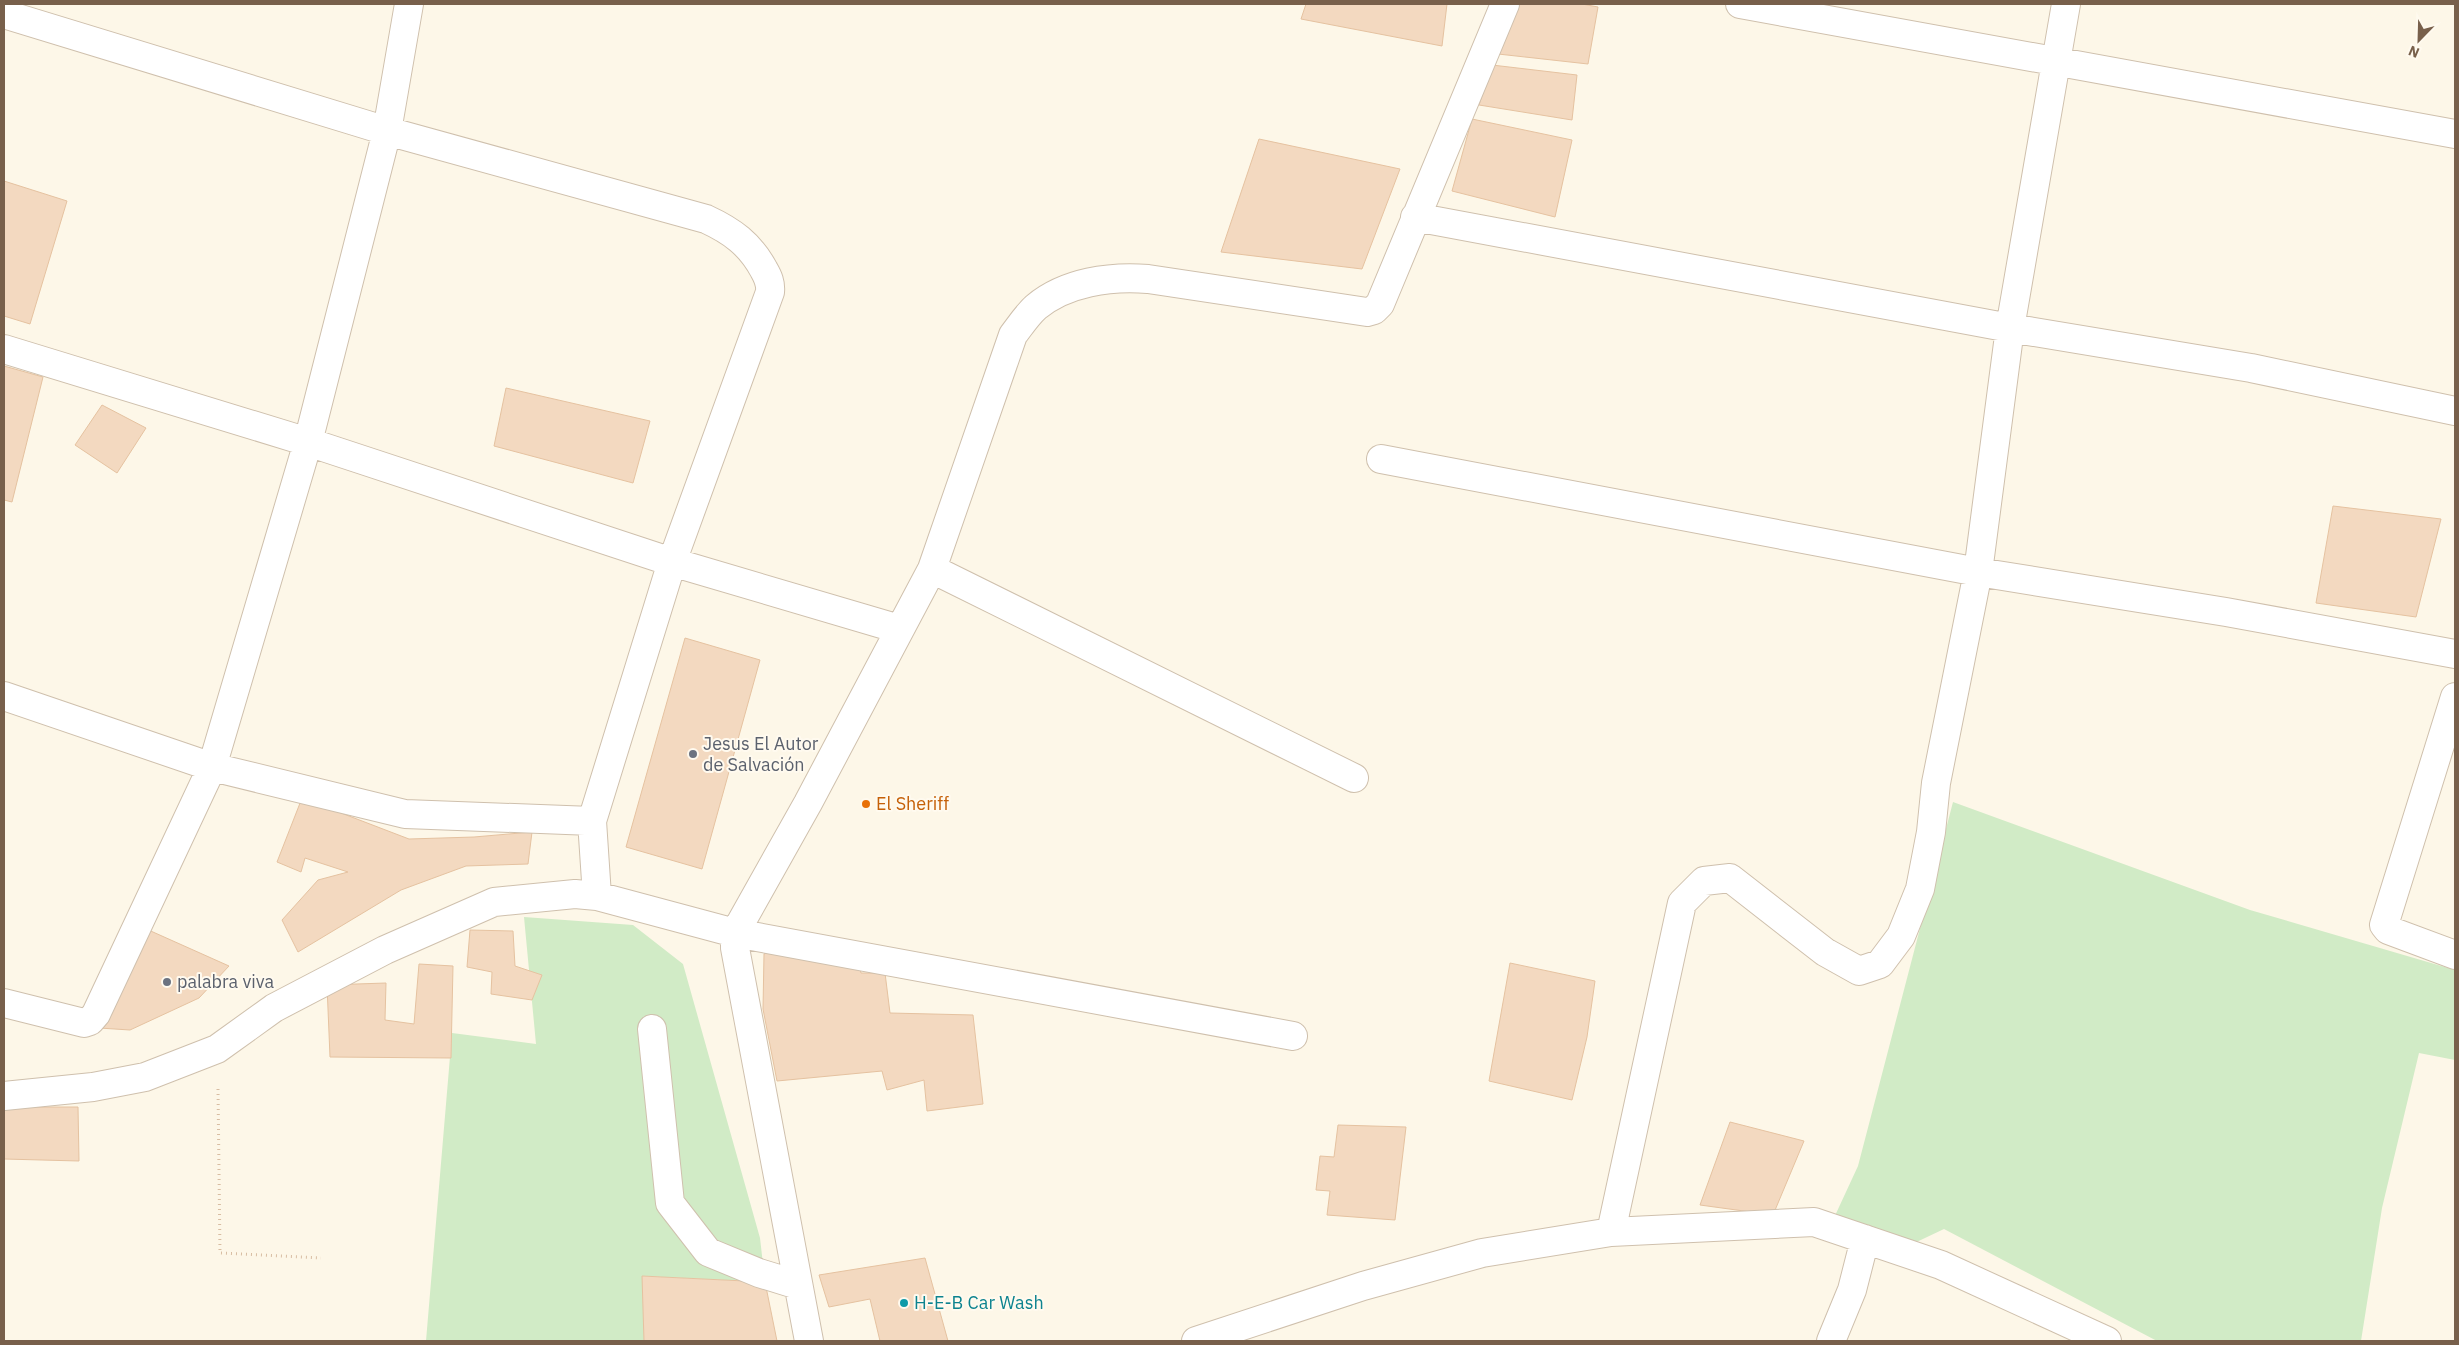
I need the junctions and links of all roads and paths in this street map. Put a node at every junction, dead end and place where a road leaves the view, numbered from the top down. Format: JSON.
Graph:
{"nodes":[{"id":1,"x":409,"y":4,"type":"edge"},
{"id":2,"x":1505,"y":4,"type":"edge"},
{"id":3,"x":1740,"y":4,"type":"edge"},
{"id":4,"x":2066,"y":4,"type":"edge"},
{"id":5,"x":4,"y":14,"type":"edge"},
{"id":6,"x":2056,"y":62,"type":"junction"},
{"id":7,"x":387,"y":131,"type":"junction"},
{"id":8,"x":2455,"y":134,"type":"edge"},
{"id":9,"x":1415,"y":217,"type":"junction"},
{"id":10,"x":2010,"y":328,"type":"junction"},
{"id":11,"x":4,"y":349,"type":"edge"},
{"id":12,"x":2455,"y":411,"type":"edge"},
{"id":13,"x":308,"y":442,"type":"junction"},
{"id":14,"x":1381,"y":459,"type":"dead end"},
{"id":15,"x":672,"y":562,"type":"junction"},
{"id":16,"x":932,"y":569,"type":"junction"},
{"id":17,"x":1978,"y":572,"type":"junction"},
{"id":18,"x":899,"y":629,"type":"junction"},
{"id":19,"x":2455,"y":654,"type":"edge"},
{"id":20,"x":4,"y":696,"type":"edge"},
{"id":21,"x":2455,"y":697,"type":"edge"},
{"id":22,"x":212,"y":767,"type":"junction"},
{"id":23,"x":1354,"y":778,"type":"dead end"},
{"id":24,"x":592,"y":821,"type":"junction"},
{"id":25,"x":597,"y":896,"type":"junction"},
{"id":26,"x":735,"y":933,"type":"junction"},
{"id":27,"x":2455,"y":954,"type":"edge"},
{"id":28,"x":4,"y":1003,"type":"edge"},
{"id":29,"x":652,"y":1029,"type":"dead end"},
{"id":30,"x":1292,"y":1036,"type":"dead end"},
{"id":31,"x":218,"y":1049,"type":"junction"},
{"id":32,"x":4,"y":1096,"type":"edge"},
{"id":33,"x":1611,"y":1232,"type":"junction"},
{"id":34,"x":1865,"y":1239,"type":"junction"},
{"id":35,"x":321,"y":1258,"type":"dead end"},
{"id":36,"x":798,"y":1285,"type":"junction"},
{"id":37,"x":809,"y":1341,"type":"edge"},
{"id":38,"x":1196,"y":1341,"type":"edge"},
{"id":39,"x":1831,"y":1341,"type":"edge"},
{"id":40,"x":2106,"y":1341,"type":"edge"}],
"edges":[{"from":1,"to":7,"type":"street"},
{"from":2,"to":9,"type":"street"},
{"from":3,"to":6,"type":"street"},
{"from":4,"to":6,"type":"street"},
{"from":5,"to":7,"type":"street"},
{"from":6,"to":8,"type":"street"},
{"from":6,"to":10,"type":"street"},
{"from":7,"to":13,"type":"street"},
{"from":7,"to":15,"type":"street"},
{"from":9,"to":10,"type":"street"},
{"from":9,"to":16,"type":"street"},
{"from":10,"to":12,"type":"street"},
{"from":10,"to":17,"type":"street"},
{"from":11,"to":13,"type":"street"},
{"from":13,"to":15,"type":"street"},
{"from":13,"to":22,"type":"street"},
{"from":14,"to":17,"type":"street"},
{"from":15,"to":18,"type":"street"},
{"from":15,"to":24,"type":"street"},
{"from":16,"to":18,"type":"street"},
{"from":16,"to":23,"type":"street"},
{"from":17,"to":19,"type":"street"},
{"from":17,"to":33,"type":"street"},
{"from":18,"to":26,"type":"street"},
{"from":20,"to":22,"type":"street"},
{"from":21,"to":27,"type":"street"},
{"from":22,"to":24,"type":"street"},
{"from":22,"to":28,"type":"street"},
{"from":24,"to":25,"type":"street"},
{"from":25,"to":26,"type":"street"},
{"from":25,"to":31,"type":"street"},
{"from":26,"to":30,"type":"street"},
{"from":26,"to":36,"type":"street"},
{"from":29,"to":36,"type":"street"},
{"from":31,"to":32,"type":"street"},
{"from":31,"to":35,"type":"path"},
{"from":33,"to":34,"type":"street"},
{"from":33,"to":38,"type":"street"},
{"from":34,"to":39,"type":"street"},
{"from":34,"to":40,"type":"street"},
{"from":36,"to":37,"type":"street"}]}
